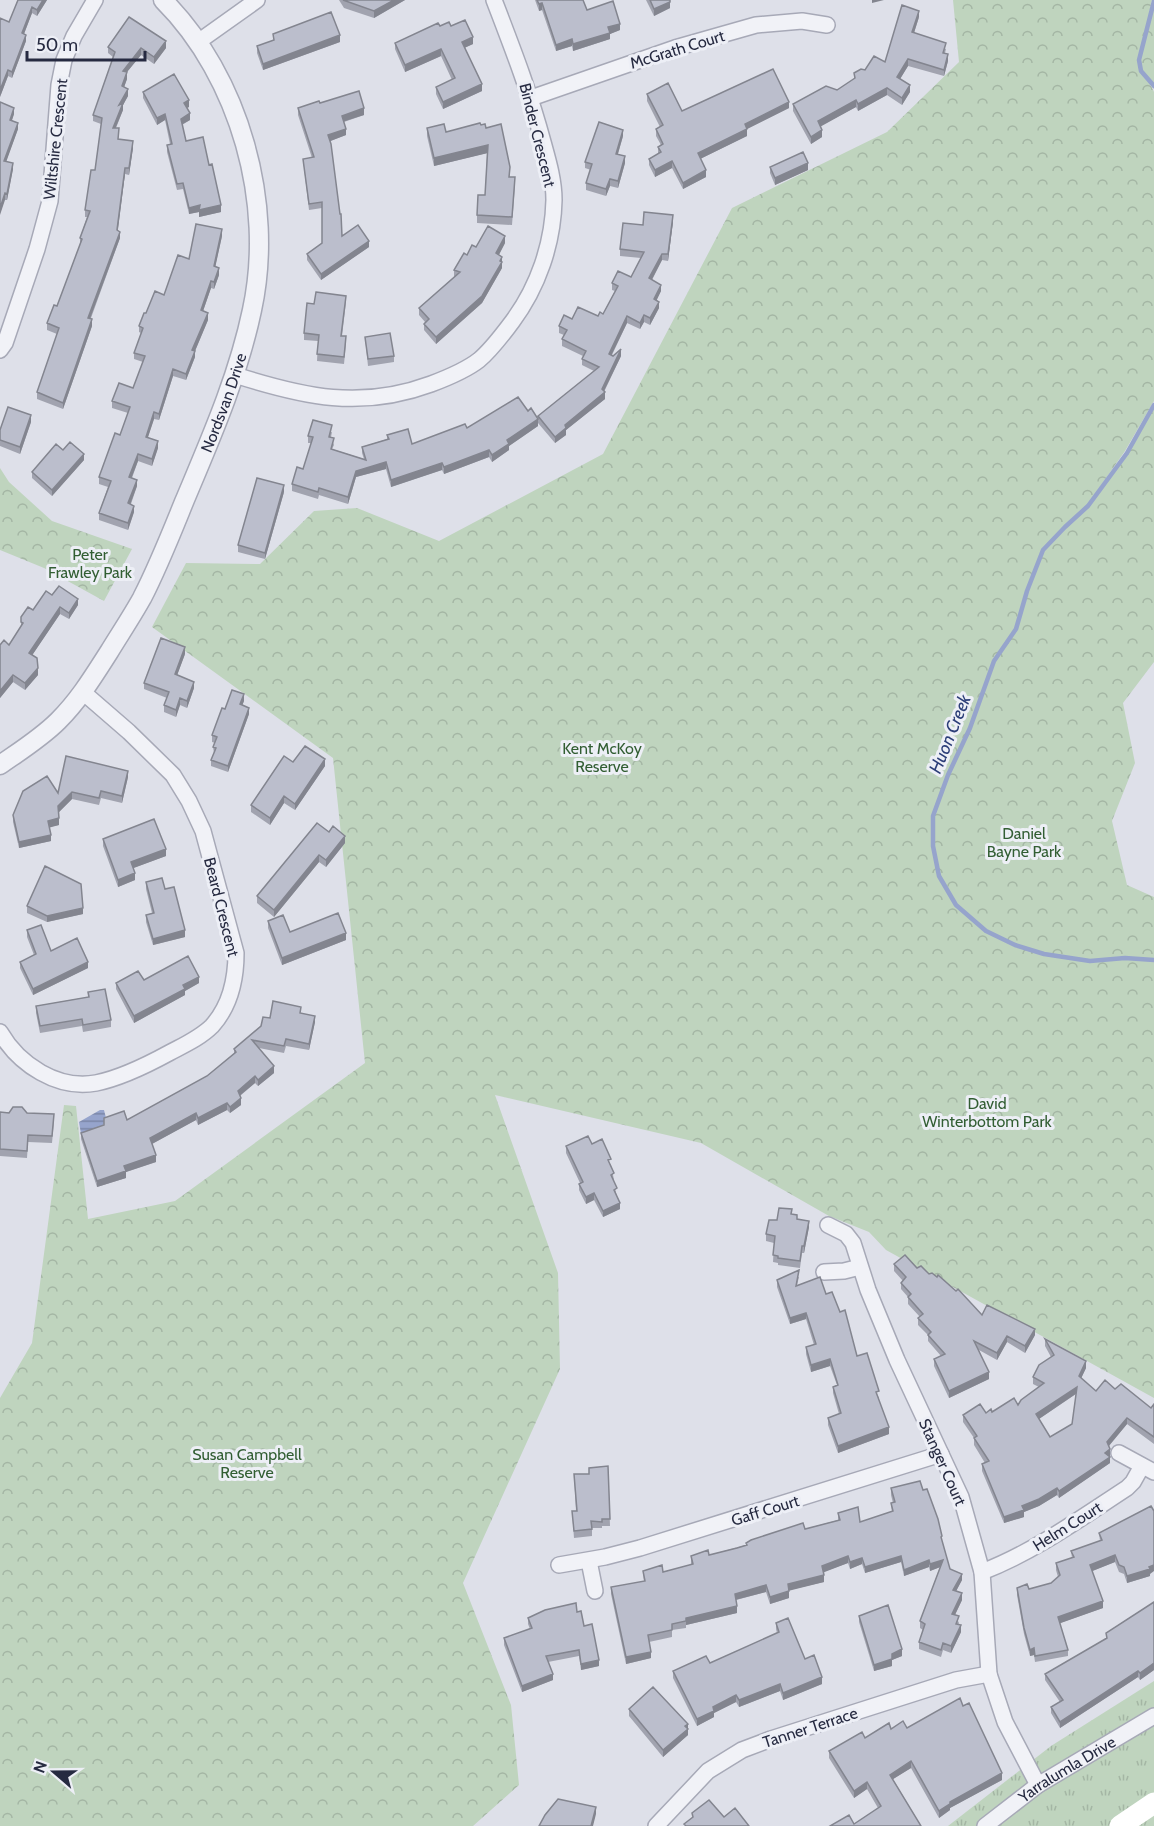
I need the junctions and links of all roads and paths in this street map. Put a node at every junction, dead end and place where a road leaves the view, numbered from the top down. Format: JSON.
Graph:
{"nodes":[{"id":1,"x":95,"y":0,"type":"edge"},
{"id":2,"x":163,"y":0,"type":"edge"},
{"id":3,"x":256,"y":0,"type":"edge"},
{"id":4,"x":494,"y":0,"type":"edge"},
{"id":5,"x":827,"y":25,"type":"dead end"},
{"id":6,"x":198,"y":42,"type":"junction"},
{"id":7,"x":531,"y":98,"type":"junction"},
{"id":8,"x":0,"y":350,"type":"edge"},
{"id":9,"x":236,"y":375,"type":"junction"},
{"id":10,"x":84,"y":693,"type":"junction"},
{"id":11,"x":0,"y":765,"type":"edge"},
{"id":12,"x":0,"y":1032,"type":"edge"},
{"id":13,"x":828,"y":1225,"type":"dead end"},
{"id":14,"x":860,"y":1267,"type":"junction"},
{"id":15,"x":824,"y":1272,"type":"dead end"},
{"id":16,"x":1119,"y":1453,"type":"dead end"},
{"id":17,"x":941,"y":1454,"type":"junction"},
{"id":18,"x":1148,"y":1469,"type":"edge"},
{"id":19,"x":589,"y":1561,"type":"junction"},
{"id":20,"x":560,"y":1565,"type":"dead end"},
{"id":21,"x":982,"y":1572,"type":"junction"},
{"id":22,"x":595,"y":1591,"type":"dead end"},
{"id":23,"x":989,"y":1674,"type":"junction"},
{"id":24,"x":1154,"y":1716,"type":"edge"},
{"id":25,"x":1038,"y":1785,"type":"junction"},
{"id":26,"x":1154,"y":1803,"type":"edge"},
{"id":27,"x":656,"y":1826,"type":"edge"},
{"id":28,"x":985,"y":1826,"type":"edge"},
{"id":29,"x":1120,"y":1826,"type":"edge"}],
"edges":[{"from":1,"to":8,"type":"street","name":"Wiltshire Crescent"},
{"from":2,"to":6,"type":"street","name":"Nordsvan Drive"},
{"from":3,"to":6,"type":"street"},
{"from":4,"to":7,"type":"street","name":"Binder Crescent"},
{"from":5,"to":7,"type":"street","name":"McGrath Court"},
{"from":6,"to":9,"type":"street","name":"Nordsvan Drive"},
{"from":7,"to":9,"type":"street","name":"Binder Crescent"},
{"from":9,"to":10,"type":"street","name":"Nordsvan Drive"},
{"from":10,"to":11,"type":"street","name":"Nordsvan Drive"},
{"from":10,"to":12,"type":"street","name":"Beard Crescent"},
{"from":13,"to":14,"type":"street","name":"Stanger Court"},
{"from":14,"to":15,"type":"street"},
{"from":14,"to":17,"type":"street","name":"Stanger Court"},
{"from":16,"to":18,"type":"street","name":"Helm Court"},
{"from":17,"to":19,"type":"street","name":"Gaff Court"},
{"from":17,"to":21,"type":"street","name":"Stanger Court"},
{"from":18,"to":21,"type":"street","name":"Helm Court"},
{"from":19,"to":20,"type":"street","name":"Gaff Court"},
{"from":19,"to":22,"type":"street"},
{"from":21,"to":23,"type":"street","name":"Stanger Court"},
{"from":23,"to":25,"type":"street","name":"Stanger Court"},
{"from":23,"to":27,"type":"street","name":"Tanner Terrace"},
{"from":24,"to":25,"type":"street","name":"Yarralumla Drive"},
{"from":25,"to":28,"type":"street","name":"Yarralumla Drive"},
{"from":26,"to":29,"type":"main road"}]}
